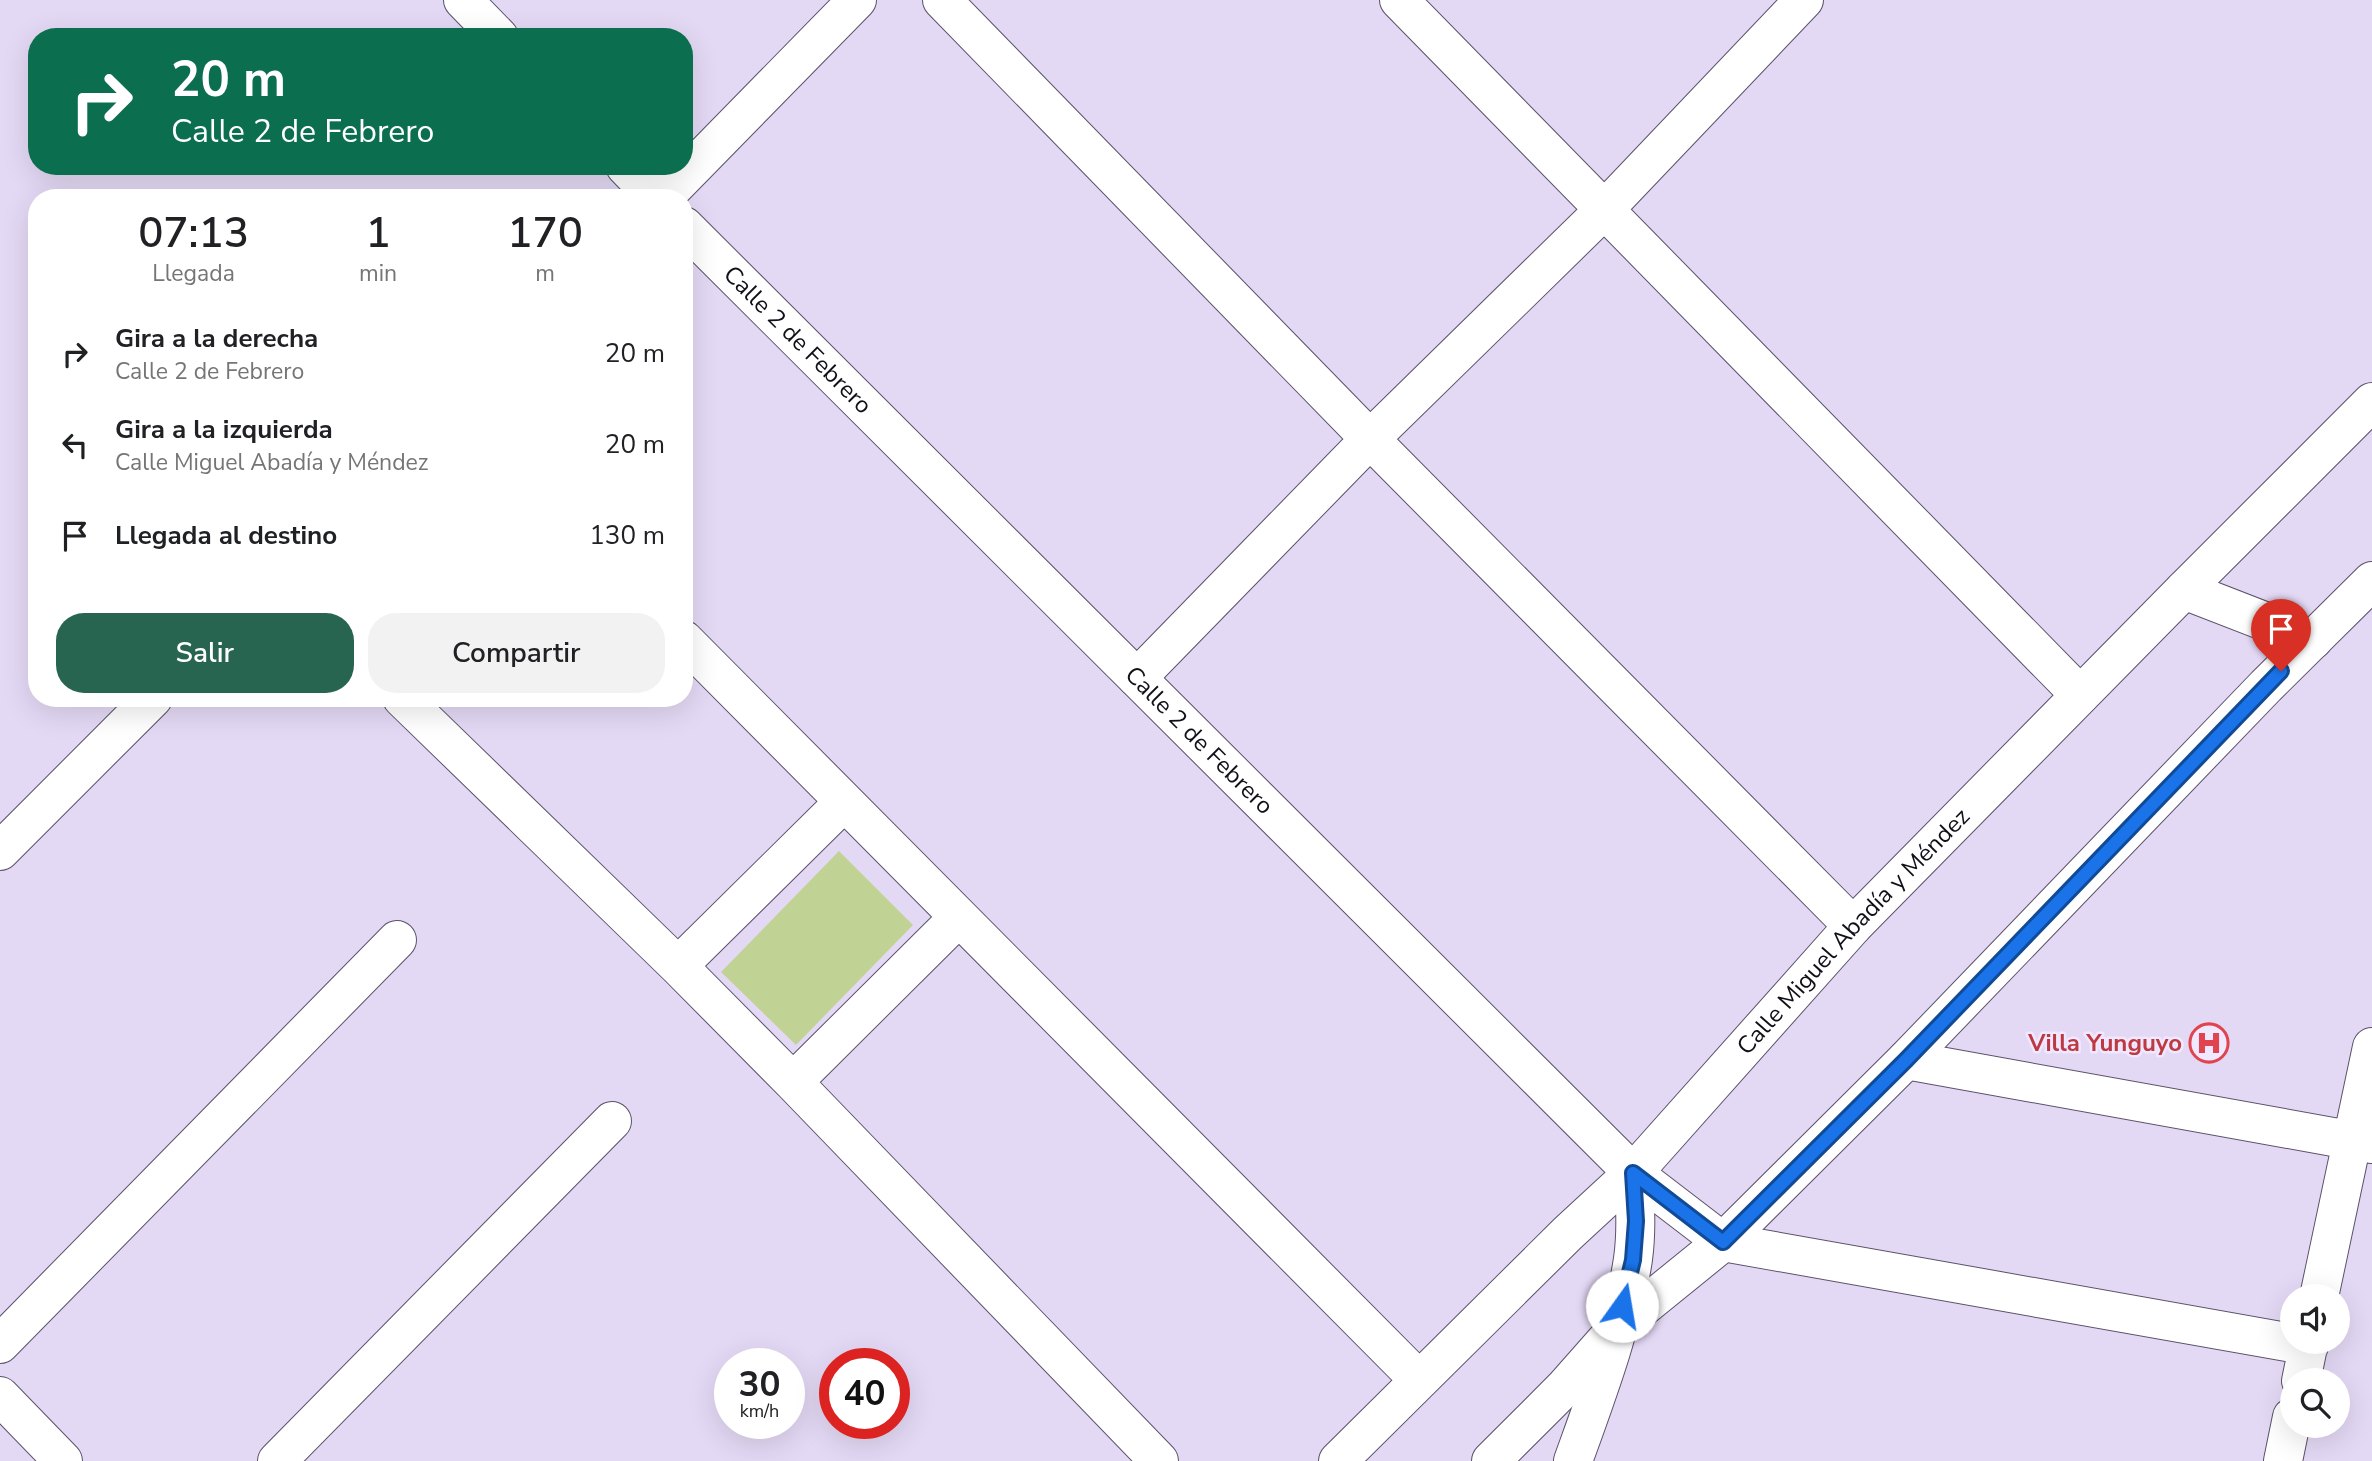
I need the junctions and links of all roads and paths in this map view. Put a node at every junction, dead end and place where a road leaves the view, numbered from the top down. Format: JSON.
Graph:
{"nodes":[{"id":1,"x":463,"y":0,"type":"edge"},
{"id":2,"x":857,"y":0,"type":"edge"},
{"id":3,"x":942,"y":0,"type":"edge"},
{"id":4,"x":1399,"y":0,"type":"edge"},
{"id":5,"x":1804,"y":0,"type":"edge"},
{"id":6,"x":490,"y":28,"type":"edge"},
{"id":7,"x":693,"y":167,"type":"edge"},
{"id":8,"x":634,"y":175,"type":"edge"},
{"id":9,"x":686,"y":175,"type":"edge"},
{"id":10,"x":647,"y":189,"type":"edge"},
{"id":11,"x":672,"y":189,"type":"edge"},
{"id":12,"x":1604,"y":210,"type":"junction"},
{"id":13,"x":693,"y":235,"type":"edge"},
{"id":14,"x":2372,"y":402,"type":"edge"},
{"id":15,"x":1370,"y":439,"type":"junction"},
{"id":16,"x":2372,"y":581,"type":"edge"},
{"id":17,"x":2184,"y":590,"type":"junction"},
{"id":18,"x":2313,"y":640,"type":"junction"},
{"id":19,"x":693,"y":649,"type":"edge"},
{"id":20,"x":1137,"y":678,"type":"junction"},
{"id":21,"x":2080,"y":695,"type":"junction"},
{"id":22,"x":144,"y":707,"type":"edge"},
{"id":23,"x":411,"y":707,"type":"edge"},
{"id":24,"x":844,"y":802,"type":"junction"},
{"id":25,"x":0,"y":851,"type":"edge"},
{"id":26,"x":958,"y":918,"type":"junction"},
{"id":27,"x":1853,"y":926,"type":"junction"},
{"id":28,"x":397,"y":940,"type":"dead end"},
{"id":29,"x":678,"y":966,"type":"junction"},
{"id":30,"x":2372,"y":1047,"type":"edge"},
{"id":31,"x":1906,"y":1060,"type":"junction"},
{"id":32,"x":793,"y":1082,"type":"junction"},
{"id":33,"x":612,"y":1121,"type":"dead end"},
{"id":34,"x":2362,"y":1142,"type":"edge"},
{"id":35,"x":1633,"y":1173,"type":"junction"},
{"id":36,"x":1723,"y":1242,"type":"junction"},
{"id":37,"x":2323,"y":1284,"type":"edge"},
{"id":38,"x":1617,"y":1328,"type":"junction"},
{"id":39,"x":0,"y":1344,"type":"edge"},
{"id":40,"x":2306,"y":1356,"type":"edge"},
{"id":41,"x":1419,"y":1380,"type":"junction"},
{"id":42,"x":0,"y":1396,"type":"edge"},
{"id":43,"x":2288,"y":1438,"type":"edge"},
{"id":44,"x":63,"y":1461,"type":"edge"},
{"id":45,"x":277,"y":1461,"type":"edge"},
{"id":46,"x":1159,"y":1461,"type":"edge"},
{"id":47,"x":1338,"y":1461,"type":"edge"},
{"id":48,"x":1491,"y":1461,"type":"edge"},
{"id":49,"x":1573,"y":1461,"type":"edge"},
{"id":50,"x":2283,"y":1461,"type":"edge"}],
"edges":[{"from":1,"to":6,"type":"street"},
{"from":2,"to":7,"type":"street"},
{"from":3,"to":15,"type":"street"},
{"from":4,"to":12,"type":"street"},
{"from":5,"to":12,"type":"street"},
{"from":8,"to":10,"type":"street"},
{"from":9,"to":11,"type":"street"},
{"from":12,"to":15,"type":"street"},
{"from":12,"to":21,"type":"street"},
{"from":13,"to":20,"type":"street","name":"Calle 2 de Febrero"},
{"from":14,"to":17,"type":"street","name":"Calle Miguel Abadía y Méndez"},
{"from":15,"to":20,"type":"street"},
{"from":15,"to":27,"type":"street"},
{"from":16,"to":18,"type":"street"},
{"from":17,"to":18,"type":"street"},
{"from":17,"to":21,"type":"street","name":"Calle Miguel Abadía y Méndez"},
{"from":18,"to":31,"type":"street"},
{"from":19,"to":24,"type":"street"},
{"from":20,"to":35,"type":"street","name":"Calle 2 de Febrero"},
{"from":21,"to":27,"type":"street","name":"Calle Miguel Abadía y Méndez"},
{"from":22,"to":25,"type":"street"},
{"from":23,"to":29,"type":"street"},
{"from":24,"to":26,"type":"street"},
{"from":24,"to":29,"type":"street"},
{"from":26,"to":32,"type":"street"},
{"from":26,"to":41,"type":"street"},
{"from":27,"to":35,"type":"street","name":"Calle Miguel Abadía y Méndez"},
{"from":28,"to":39,"type":"street"},
{"from":29,"to":32,"type":"street"},
{"from":30,"to":34,"type":"street"},
{"from":31,"to":34,"type":"street"},
{"from":31,"to":36,"type":"street"},
{"from":32,"to":46,"type":"street"},
{"from":33,"to":45,"type":"street"},
{"from":34,"to":37,"type":"street"},
{"from":35,"to":36,"type":"street","name":"Calle 2 de Febrero"},
{"from":35,"to":38,"type":"street"},
{"from":35,"to":41,"type":"street","name":"Calle Miguel Abadía y Méndez"},
{"from":36,"to":38,"type":"street"},
{"from":36,"to":40,"type":"street"},
{"from":38,"to":48,"type":"street"},
{"from":38,"to":49,"type":"street"},
{"from":41,"to":47,"type":"street","name":"Calle Miguel Abadía y Méndez"},
{"from":42,"to":44,"type":"street"},
{"from":43,"to":50,"type":"street"}]}
